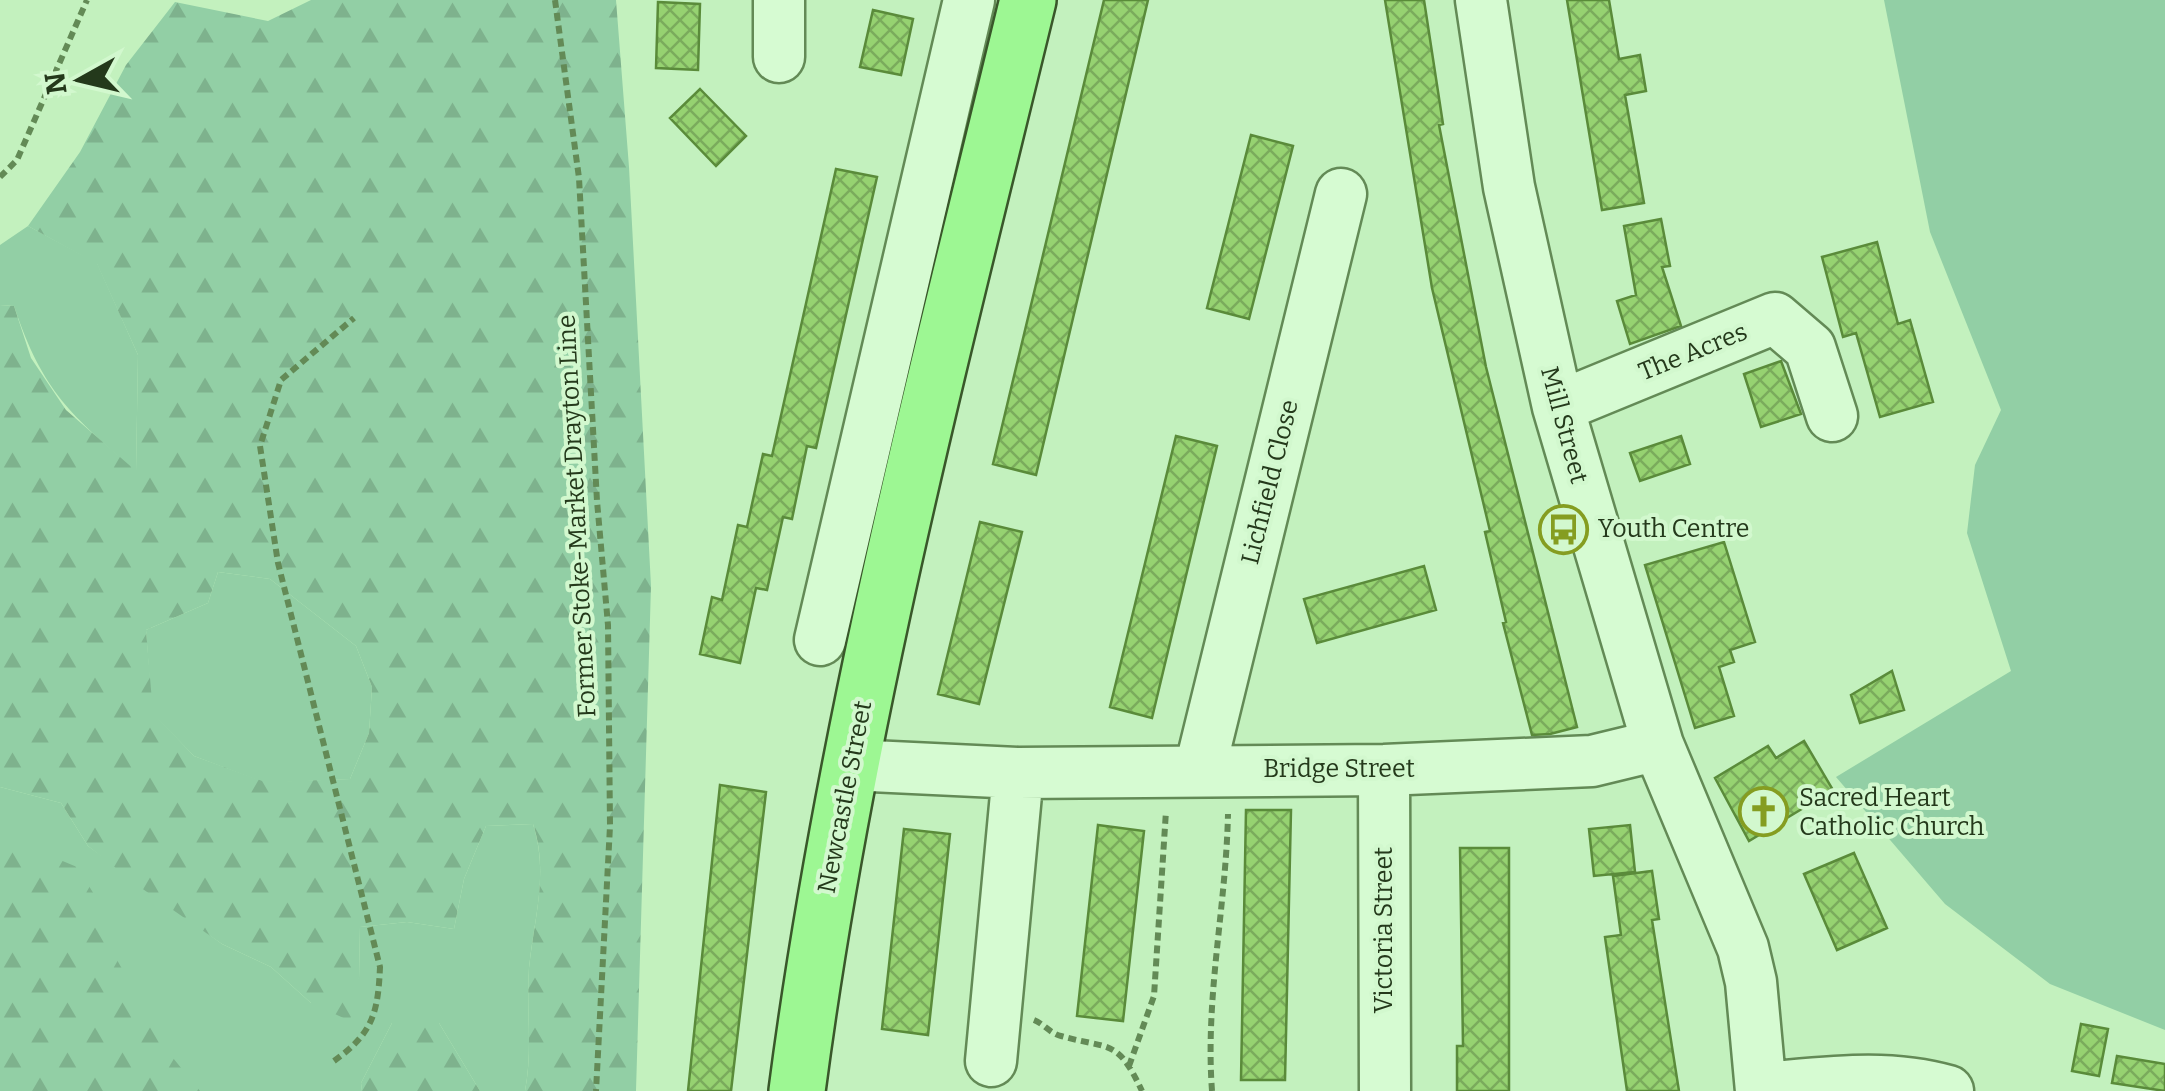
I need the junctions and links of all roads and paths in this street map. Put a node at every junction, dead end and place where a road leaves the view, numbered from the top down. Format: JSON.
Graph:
{"nodes":[{"id":1,"x":88,"y":0,"type":"edge"},
{"id":2,"x":555,"y":0,"type":"edge"},
{"id":3,"x":779,"y":0,"type":"edge"},
{"id":4,"x":969,"y":0,"type":"edge"},
{"id":5,"x":1028,"y":0,"type":"edge"},
{"id":6,"x":1481,"y":0,"type":"edge"},
{"id":7,"x":779,"y":56,"type":"dead end"},
{"id":8,"x":936,"y":143,"type":"junction"},
{"id":9,"x":990,"y":158,"type":"junction"},
{"id":10,"x":0,"y":177,"type":"edge"},
{"id":11,"x":1341,"y":194,"type":"dead end"},
{"id":12,"x":354,"y":318,"type":"dead end"},
{"id":13,"x":1558,"y":407,"type":"junction"},
{"id":14,"x":1832,"y":416,"type":"dead end"},
{"id":15,"x":881,"y":496,"type":"junction"},
{"id":16,"x":820,"y":640,"type":"dead end"},
{"id":17,"x":1658,"y":744,"type":"junction"},
{"id":18,"x":850,"y":765,"type":"junction"},
{"id":19,"x":1197,"y":769,"type":"junction"},
{"id":20,"x":1384,"y":770,"type":"junction"},
{"id":21,"x":1018,"y":773,"type":"junction"},
{"id":22,"x":996,"y":1008,"type":"junction"},
{"id":23,"x":334,"y":1060,"type":"dead end"},
{"id":24,"x":991,"y":1062,"type":"dead end"},
{"id":25,"x":1129,"y":1066,"type":"junction"},
{"id":26,"x":1761,"y":1089,"type":"edge"},
{"id":27,"x":596,"y":1091,"type":"edge"},
{"id":28,"x":797,"y":1091,"type":"edge"},
{"id":29,"x":1142,"y":1091,"type":"edge"},
{"id":30,"x":1212,"y":1091,"type":"edge"},
{"id":31,"x":1385,"y":1091,"type":"edge"},
{"id":32,"x":1948,"y":1091,"type":"edge"}],
"edges":[{"from":1,"to":10,"type":"path"},
{"from":2,"to":27,"type":"path","name":"Former Stoke-Market Drayton Line"},
{"from":3,"to":7,"type":"street"},
{"from":4,"to":8,"type":"street","name":"Newcastle Street"},
{"from":5,"to":9,"type":"main road","name":"Newcastle Street"},
{"from":6,"to":13,"type":"street","name":"Mill Street"},
{"from":8,"to":9,"type":"street"},
{"from":8,"to":15,"type":"street","name":"Newcastle Street"},
{"from":9,"to":15,"type":"main road","name":"Newcastle Street"},
{"from":11,"to":19,"type":"street","name":"Lichfield Close"},
{"from":12,"to":23,"type":"path"},
{"from":13,"to":14,"type":"street","name":"The Acres"},
{"from":13,"to":17,"type":"street","name":"Mill Street"},
{"from":15,"to":16,"type":"street","name":"Newcastle Street"},
{"from":15,"to":18,"type":"main road","name":"Newcastle Street"},
{"from":17,"to":20,"type":"street","name":"Bridge Street"},
{"from":17,"to":26,"type":"street","name":"Mill Street"},
{"from":18,"to":21,"type":"street","name":"Bridge Street"},
{"from":18,"to":28,"type":"main road","name":"Newcastle Street"},
{"from":19,"to":20,"type":"street","name":"Bridge Street"},
{"from":19,"to":21,"type":"street","name":"Bridge Street"},
{"from":19,"to":25,"type":"path"},
{"from":19,"to":30,"type":"path"},
{"from":20,"to":31,"type":"street","name":"Victoria Street"},
{"from":21,"to":22,"type":"street"},
{"from":22,"to":24,"type":"street"},
{"from":22,"to":25,"type":"path"},
{"from":25,"to":29,"type":"path"},
{"from":26,"to":32,"type":"street"}]}
